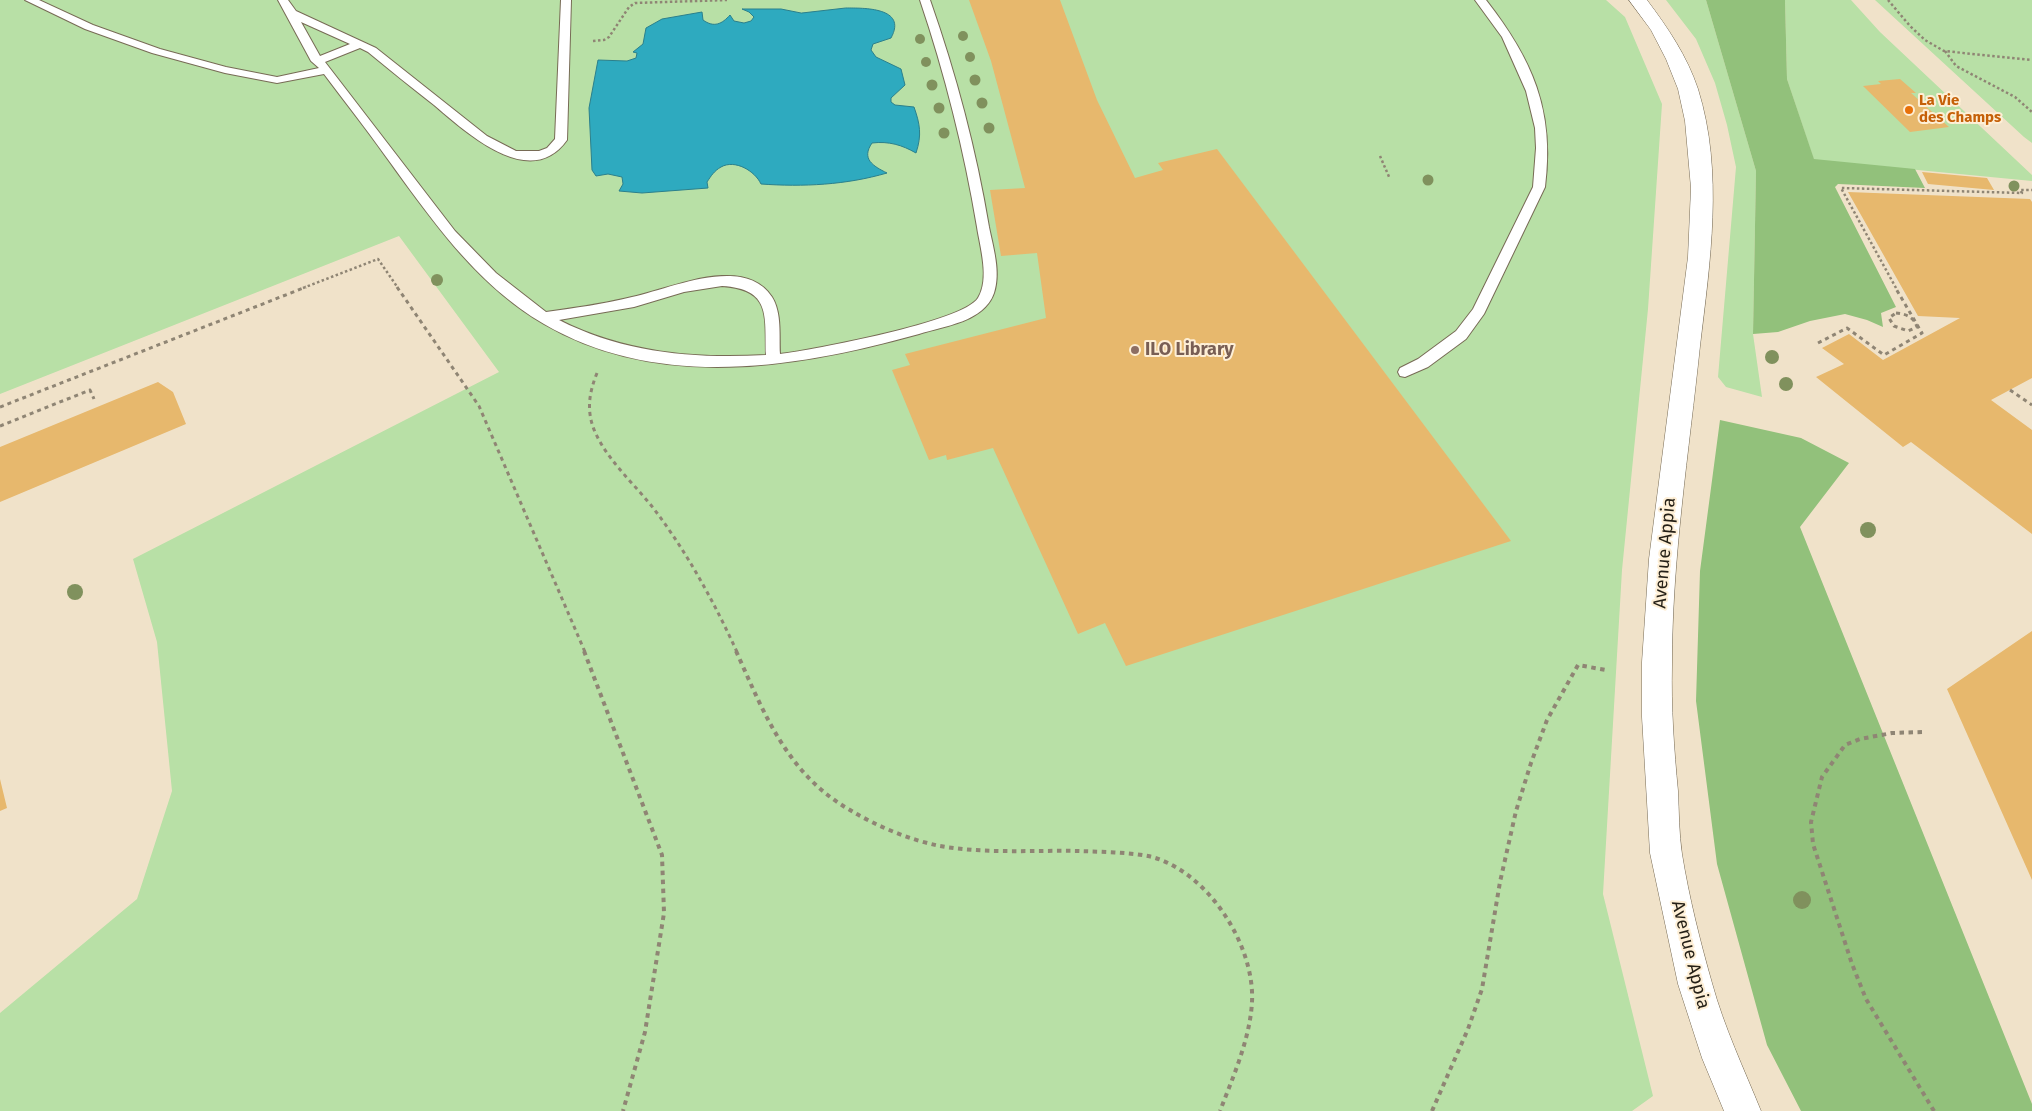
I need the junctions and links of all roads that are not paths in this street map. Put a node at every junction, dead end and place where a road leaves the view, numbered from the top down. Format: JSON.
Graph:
{"nodes":[{"id":1,"x":30,"y":0,"type":"edge"},
{"id":2,"x":283,"y":0,"type":"edge"},
{"id":3,"x":566,"y":0,"type":"edge"},
{"id":4,"x":925,"y":0,"type":"edge"},
{"id":5,"x":1480,"y":0,"type":"edge"},
{"id":6,"x":1638,"y":0,"type":"edge"},
{"id":7,"x":293,"y":14,"type":"junction"},
{"id":8,"x":361,"y":44,"type":"junction"},
{"id":9,"x":322,"y":65,"type":"junction"},
{"id":10,"x":544,"y":317,"type":"junction"},
{"id":11,"x":773,"y":360,"type":"junction"},
{"id":12,"x":1404,"y":372,"type":"dead end"},
{"id":13,"x":1743,"y":1111,"type":"edge"}],
"edges":[{"from":1,"to":9,"type":"lane"},
{"from":2,"to":7,"type":"lane"},
{"from":3,"to":8,"type":"lane"},
{"from":4,"to":11,"type":"lane"},
{"from":5,"to":12,"type":"lane"},
{"from":6,"to":13,"type":"main road","name":"Avenue Appia"},
{"from":7,"to":8,"type":"lane"},
{"from":7,"to":9,"type":"lane"},
{"from":8,"to":9,"type":"lane"},
{"from":9,"to":10,"type":"lane"},
{"from":10,"to":11,"type":"lane"},
{"from":10,"to":11,"type":"lane"}]}
